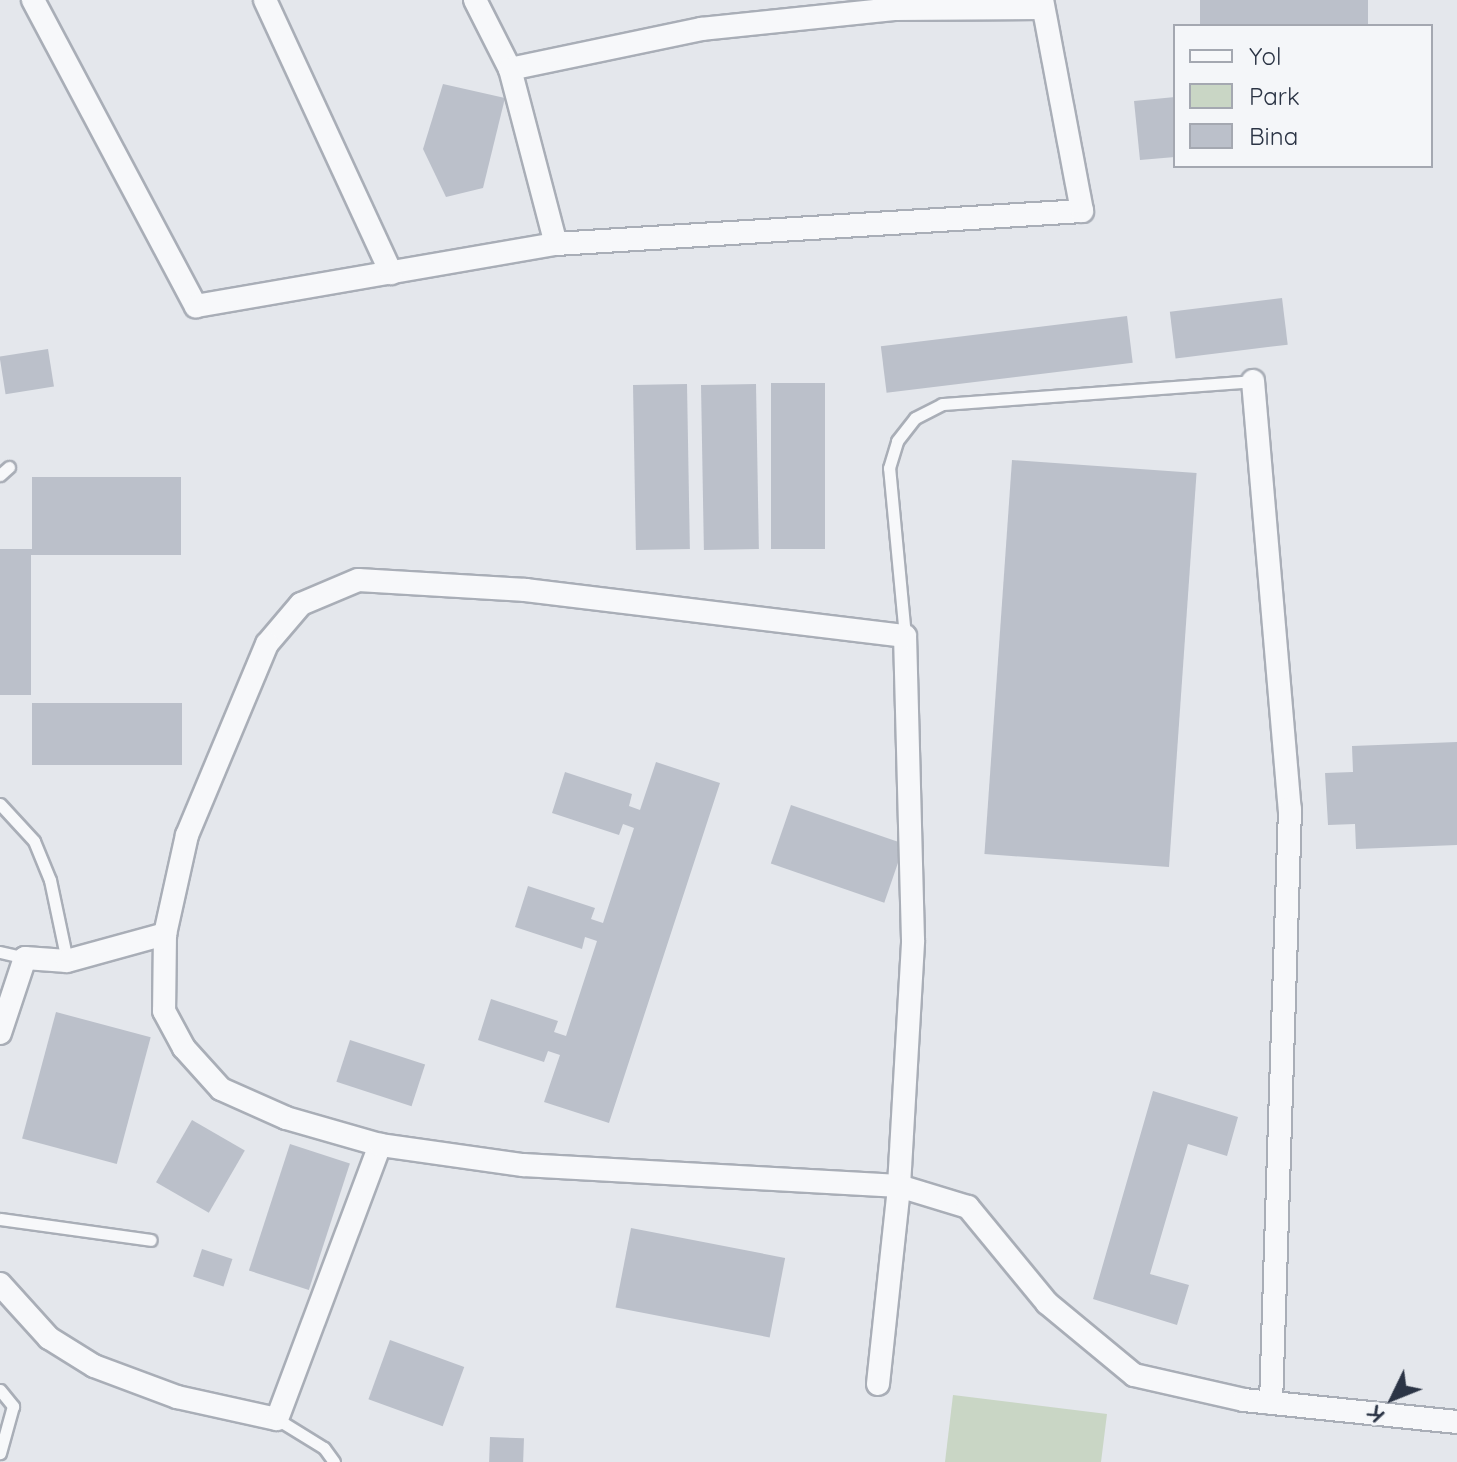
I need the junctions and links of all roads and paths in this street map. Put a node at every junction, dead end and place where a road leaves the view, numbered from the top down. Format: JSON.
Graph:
{"nodes":[{"id":1,"x":33,"y":0,"type":"edge"},
{"id":2,"x":265,"y":0,"type":"edge"},
{"id":3,"x":475,"y":0,"type":"edge"},
{"id":4,"x":1042,"y":4,"type":"edge"},
{"id":5,"x":510,"y":69,"type":"junction"},
{"id":6,"x":556,"y":244,"type":"junction"},
{"id":7,"x":391,"y":273,"type":"junction"},
{"id":8,"x":1253,"y":381,"type":"joint"},
{"id":9,"x":905,"y":636,"type":"junction"},
{"id":10,"x":0,"y":804,"type":"edge"},
{"id":11,"x":165,"y":934,"type":"junction"},
{"id":12,"x":0,"y":952,"type":"edge"},
{"id":13,"x":25,"y":958,"type":"junction"},
{"id":14,"x":67,"y":961,"type":"junction"},
{"id":15,"x":0,"y":1033,"type":"edge"},
{"id":16,"x":380,"y":1145,"type":"junction"},
{"id":17,"x":899,"y":1186,"type":"junction"},
{"id":18,"x":0,"y":1219,"type":"edge"},
{"id":19,"x":151,"y":1240,"type":"dead end"},
{"id":20,"x":0,"y":1284,"type":"edge"},
{"id":21,"x":878,"y":1384,"type":"dead end"},
{"id":22,"x":0,"y":1390,"type":"edge"},
{"id":23,"x":1271,"y":1403,"type":"junction"},
{"id":24,"x":277,"y":1419,"type":"junction"},
{"id":25,"x":1457,"y":1422,"type":"edge"},
{"id":26,"x":0,"y":1453,"type":"edge"},
{"id":27,"x":334,"y":1462,"type":"edge"}],
"edges":[{"from":1,"to":7,"type":"street"},
{"from":2,"to":7,"type":"street"},
{"from":3,"to":5,"type":"street"},
{"from":4,"to":5,"type":"street"},
{"from":4,"to":6,"type":"street"},
{"from":5,"to":6,"type":"street"},
{"from":6,"to":7,"type":"street"},
{"from":8,"to":9,"type":"lane"},
{"from":8,"to":23,"type":"street"},
{"from":9,"to":11,"type":"street"},
{"from":9,"to":17,"type":"street"},
{"from":10,"to":14,"type":"lane"},
{"from":11,"to":14,"type":"street"},
{"from":11,"to":16,"type":"street"},
{"from":12,"to":13,"type":"lane"},
{"from":13,"to":14,"type":"street"},
{"from":13,"to":15,"type":"street"},
{"from":16,"to":17,"type":"street"},
{"from":16,"to":24,"type":"street"},
{"from":17,"to":21,"type":"street"},
{"from":17,"to":23,"type":"street"},
{"from":18,"to":19,"type":"lane"},
{"from":20,"to":24,"type":"street"},
{"from":22,"to":26,"type":"lane"},
{"from":23,"to":25,"type":"street"},
{"from":24,"to":27,"type":"lane"}]}
